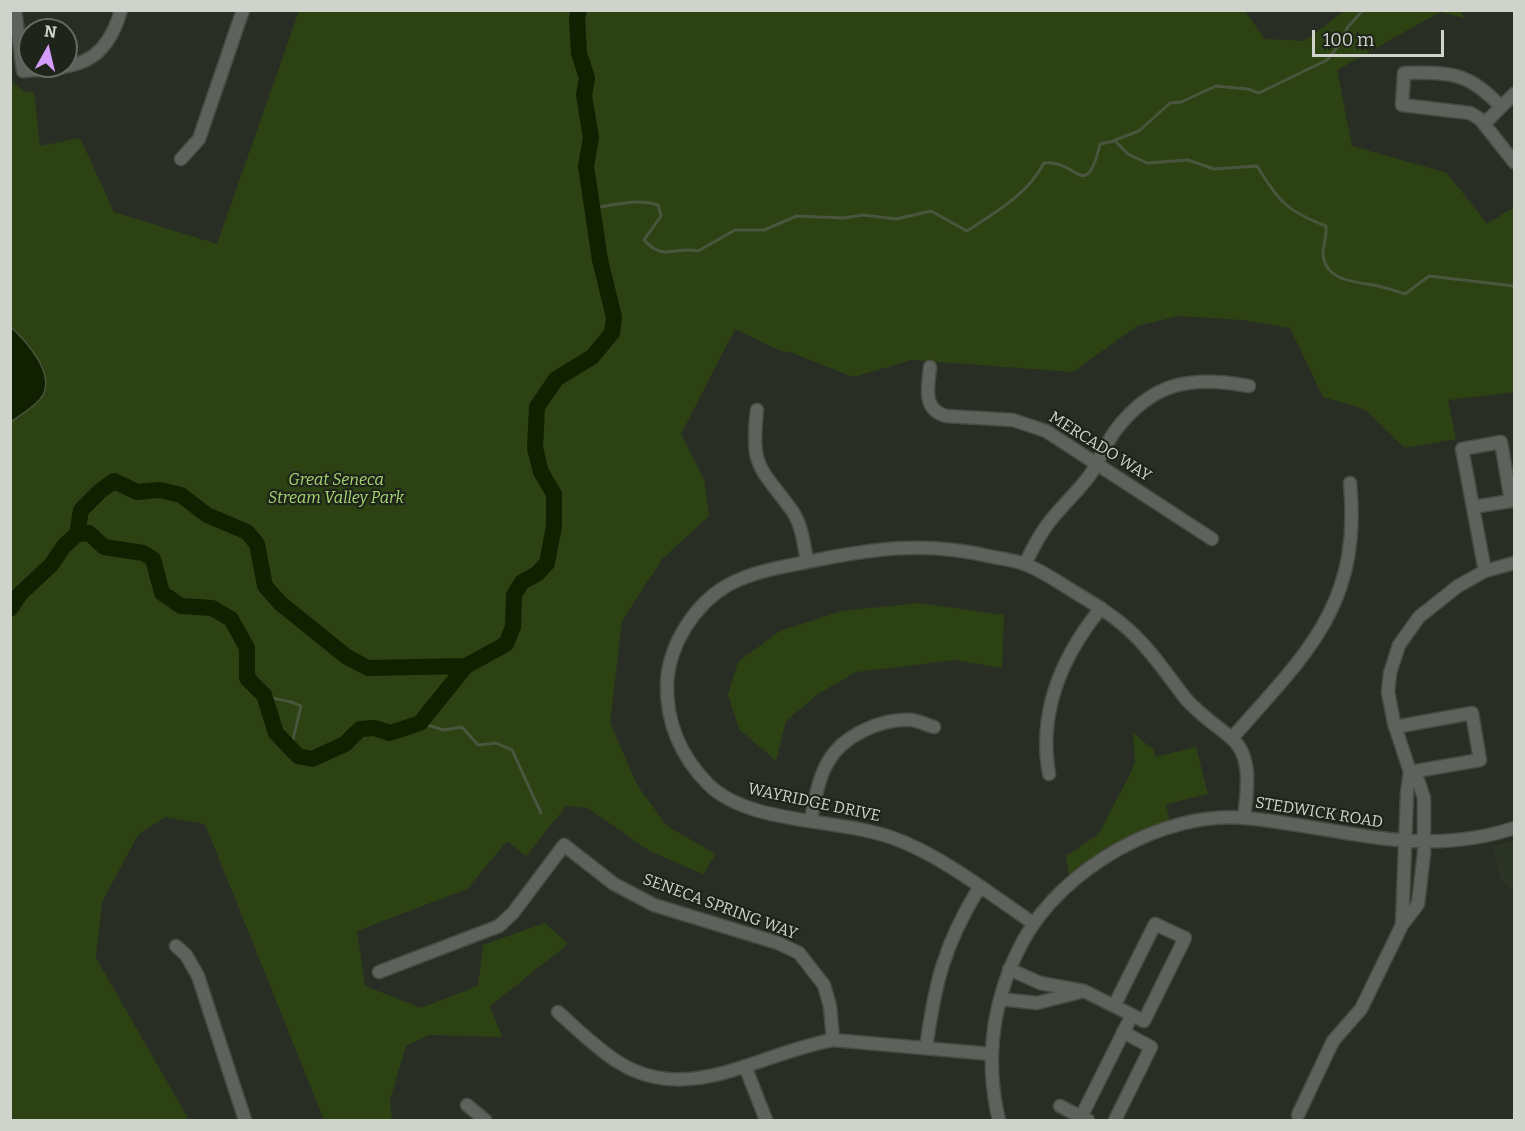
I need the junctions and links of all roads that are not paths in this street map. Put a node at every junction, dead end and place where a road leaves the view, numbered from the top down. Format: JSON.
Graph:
{"nodes":[{"id":1,"x":15,"y":10,"type":"edge"},
{"id":2,"x":121,"y":10,"type":"edge"},
{"id":3,"x":243,"y":10,"type":"edge"},
{"id":4,"x":1515,"y":94,"type":"edge"},
{"id":5,"x":1501,"y":107,"type":"junction"},
{"id":6,"x":1484,"y":124,"type":"junction"},
{"id":7,"x":181,"y":159,"type":"dead end"},
{"id":8,"x":1515,"y":162,"type":"edge"},
{"id":9,"x":930,"y":367,"type":"dead end"},
{"id":10,"x":1249,"y":386,"type":"dead end"},
{"id":11,"x":757,"y":410,"type":"dead end"},
{"id":12,"x":1098,"y":462,"type":"junction"},
{"id":13,"x":1350,"y":483,"type":"dead end"},
{"id":14,"x":1473,"y":507,"type":"junction"},
{"id":15,"x":1212,"y":539,"type":"dead end"},
{"id":16,"x":807,"y":561,"type":"junction"},
{"id":17,"x":1515,"y":563,"type":"edge"},
{"id":18,"x":1024,"y":564,"type":"junction"},
{"id":19,"x":1485,"y":572,"type":"junction"},
{"id":20,"x":1101,"y":608,"type":"junction"},
{"id":21,"x":934,"y":727,"type":"dead end"},
{"id":22,"x":1395,"y":727,"type":"junction"},
{"id":23,"x":1232,"y":738,"type":"junction"},
{"id":24,"x":1410,"y":772,"type":"junction"},
{"id":25,"x":1049,"y":774,"type":"dead end"},
{"id":26,"x":1244,"y":818,"type":"junction"},
{"id":27,"x":811,"y":819,"type":"junction"},
{"id":28,"x":1515,"y":828,"type":"edge"},
{"id":29,"x":1406,"y":842,"type":"junction"},
{"id":30,"x":1424,"y":843,"type":"junction"},
{"id":31,"x":979,"y":888,"type":"junction"},
{"id":32,"x":1033,"y":923,"type":"junction"},
{"id":33,"x":1402,"y":925,"type":"junction"},
{"id":34,"x":176,"y":946,"type":"dead end"},
{"id":35,"x":1009,"y":969,"type":"junction"},
{"id":36,"x":379,"y":972,"type":"dead end"},
{"id":37,"x":1084,"y":991,"type":"junction"},
{"id":38,"x":1000,"y":999,"type":"junction"},
{"id":39,"x":1114,"y":1006,"type":"junction"},
{"id":40,"x":558,"y":1012,"type":"dead end"},
{"id":41,"x":1132,"y":1015,"type":"junction"},
{"id":42,"x":1123,"y":1032,"type":"junction"},
{"id":43,"x":833,"y":1040,"type":"junction"},
{"id":44,"x":927,"y":1048,"type":"junction"},
{"id":45,"x":991,"y":1054,"type":"junction"},
{"id":46,"x":745,"y":1066,"type":"junction"},
{"id":47,"x":467,"y":1105,"type":"dead end"},
{"id":48,"x":1060,"y":1106,"type":"dead end"},
{"id":49,"x":1298,"y":1115,"type":"dead end"},
{"id":50,"x":1085,"y":1118,"type":"edge"},
{"id":51,"x":245,"y":1120,"type":"edge"},
{"id":52,"x":485,"y":1120,"type":"edge"},
{"id":53,"x":766,"y":1120,"type":"edge"},
{"id":54,"x":999,"y":1120,"type":"edge"},
{"id":55,"x":1115,"y":1120,"type":"edge"}],
"edges":[{"from":1,"to":2,"type":"street"},
{"from":3,"to":7,"type":"street"},
{"from":4,"to":5,"type":"street"},
{"from":5,"to":6,"type":"street"},
{"from":5,"to":6,"type":"street"},
{"from":6,"to":8,"type":"street"},
{"from":9,"to":12,"type":"street","name":"MERCADO WAY"},
{"from":10,"to":12,"type":"street"},
{"from":11,"to":16,"type":"street"},
{"from":12,"to":15,"type":"street","name":"MERCADO WAY"},
{"from":12,"to":18,"type":"street"},
{"from":13,"to":23,"type":"street"},
{"from":14,"to":14,"type":"street"},
{"from":14,"to":19,"type":"street"},
{"from":16,"to":18,"type":"street","name":"WAYRIDGE DRIVE"},
{"from":16,"to":27,"type":"street","name":"WAYRIDGE DRIVE"},
{"from":17,"to":19,"type":"street"},
{"from":18,"to":20,"type":"street","name":"WAYRIDGE DRIVE"},
{"from":19,"to":22,"type":"street"},
{"from":20,"to":23,"type":"street","name":"WAYRIDGE DRIVE"},
{"from":20,"to":25,"type":"street"},
{"from":21,"to":27,"type":"street"},
{"from":22,"to":24,"type":"street"},
{"from":22,"to":24,"type":"street"},
{"from":23,"to":26,"type":"street","name":"WAYRIDGE DRIVE"},
{"from":24,"to":29,"type":"street"},
{"from":24,"to":30,"type":"street"},
{"from":26,"to":29,"type":"street","name":"STEDWICK ROAD"},
{"from":26,"to":32,"type":"street","name":"STEDWICK ROAD"},
{"from":27,"to":31,"type":"street","name":"WAYRIDGE DRIVE"},
{"from":28,"to":30,"type":"street","name":"STEDWICK ROAD"},
{"from":29,"to":30,"type":"street","name":"STEDWICK ROAD"},
{"from":29,"to":33,"type":"street"},
{"from":30,"to":33,"type":"street"},
{"from":31,"to":32,"type":"street","name":"WAYRIDGE DRIVE"},
{"from":31,"to":44,"type":"street"},
{"from":32,"to":35,"type":"street","name":"STEDWICK ROAD"},
{"from":33,"to":49,"type":"street"},
{"from":34,"to":51,"type":"street"},
{"from":35,"to":37,"type":"street"},
{"from":35,"to":38,"type":"street","name":"STEDWICK ROAD"},
{"from":36,"to":43,"type":"street","name":"SENECA SPRING WAY"},
{"from":37,"to":38,"type":"street"},
{"from":37,"to":39,"type":"street"},
{"from":38,"to":45,"type":"street","name":"STEDWICK ROAD"},
{"from":39,"to":41,"type":"street"},
{"from":39,"to":41,"type":"street"},
{"from":40,"to":46,"type":"street"},
{"from":41,"to":42,"type":"street"},
{"from":42,"to":50,"type":"street"},
{"from":42,"to":55,"type":"street"},
{"from":43,"to":44,"type":"street"},
{"from":43,"to":46,"type":"street"},
{"from":44,"to":45,"type":"street"},
{"from":45,"to":54,"type":"street","name":"STEDWICK ROAD"},
{"from":46,"to":53,"type":"street"},
{"from":47,"to":52,"type":"street"},
{"from":48,"to":50,"type":"street"}]}
